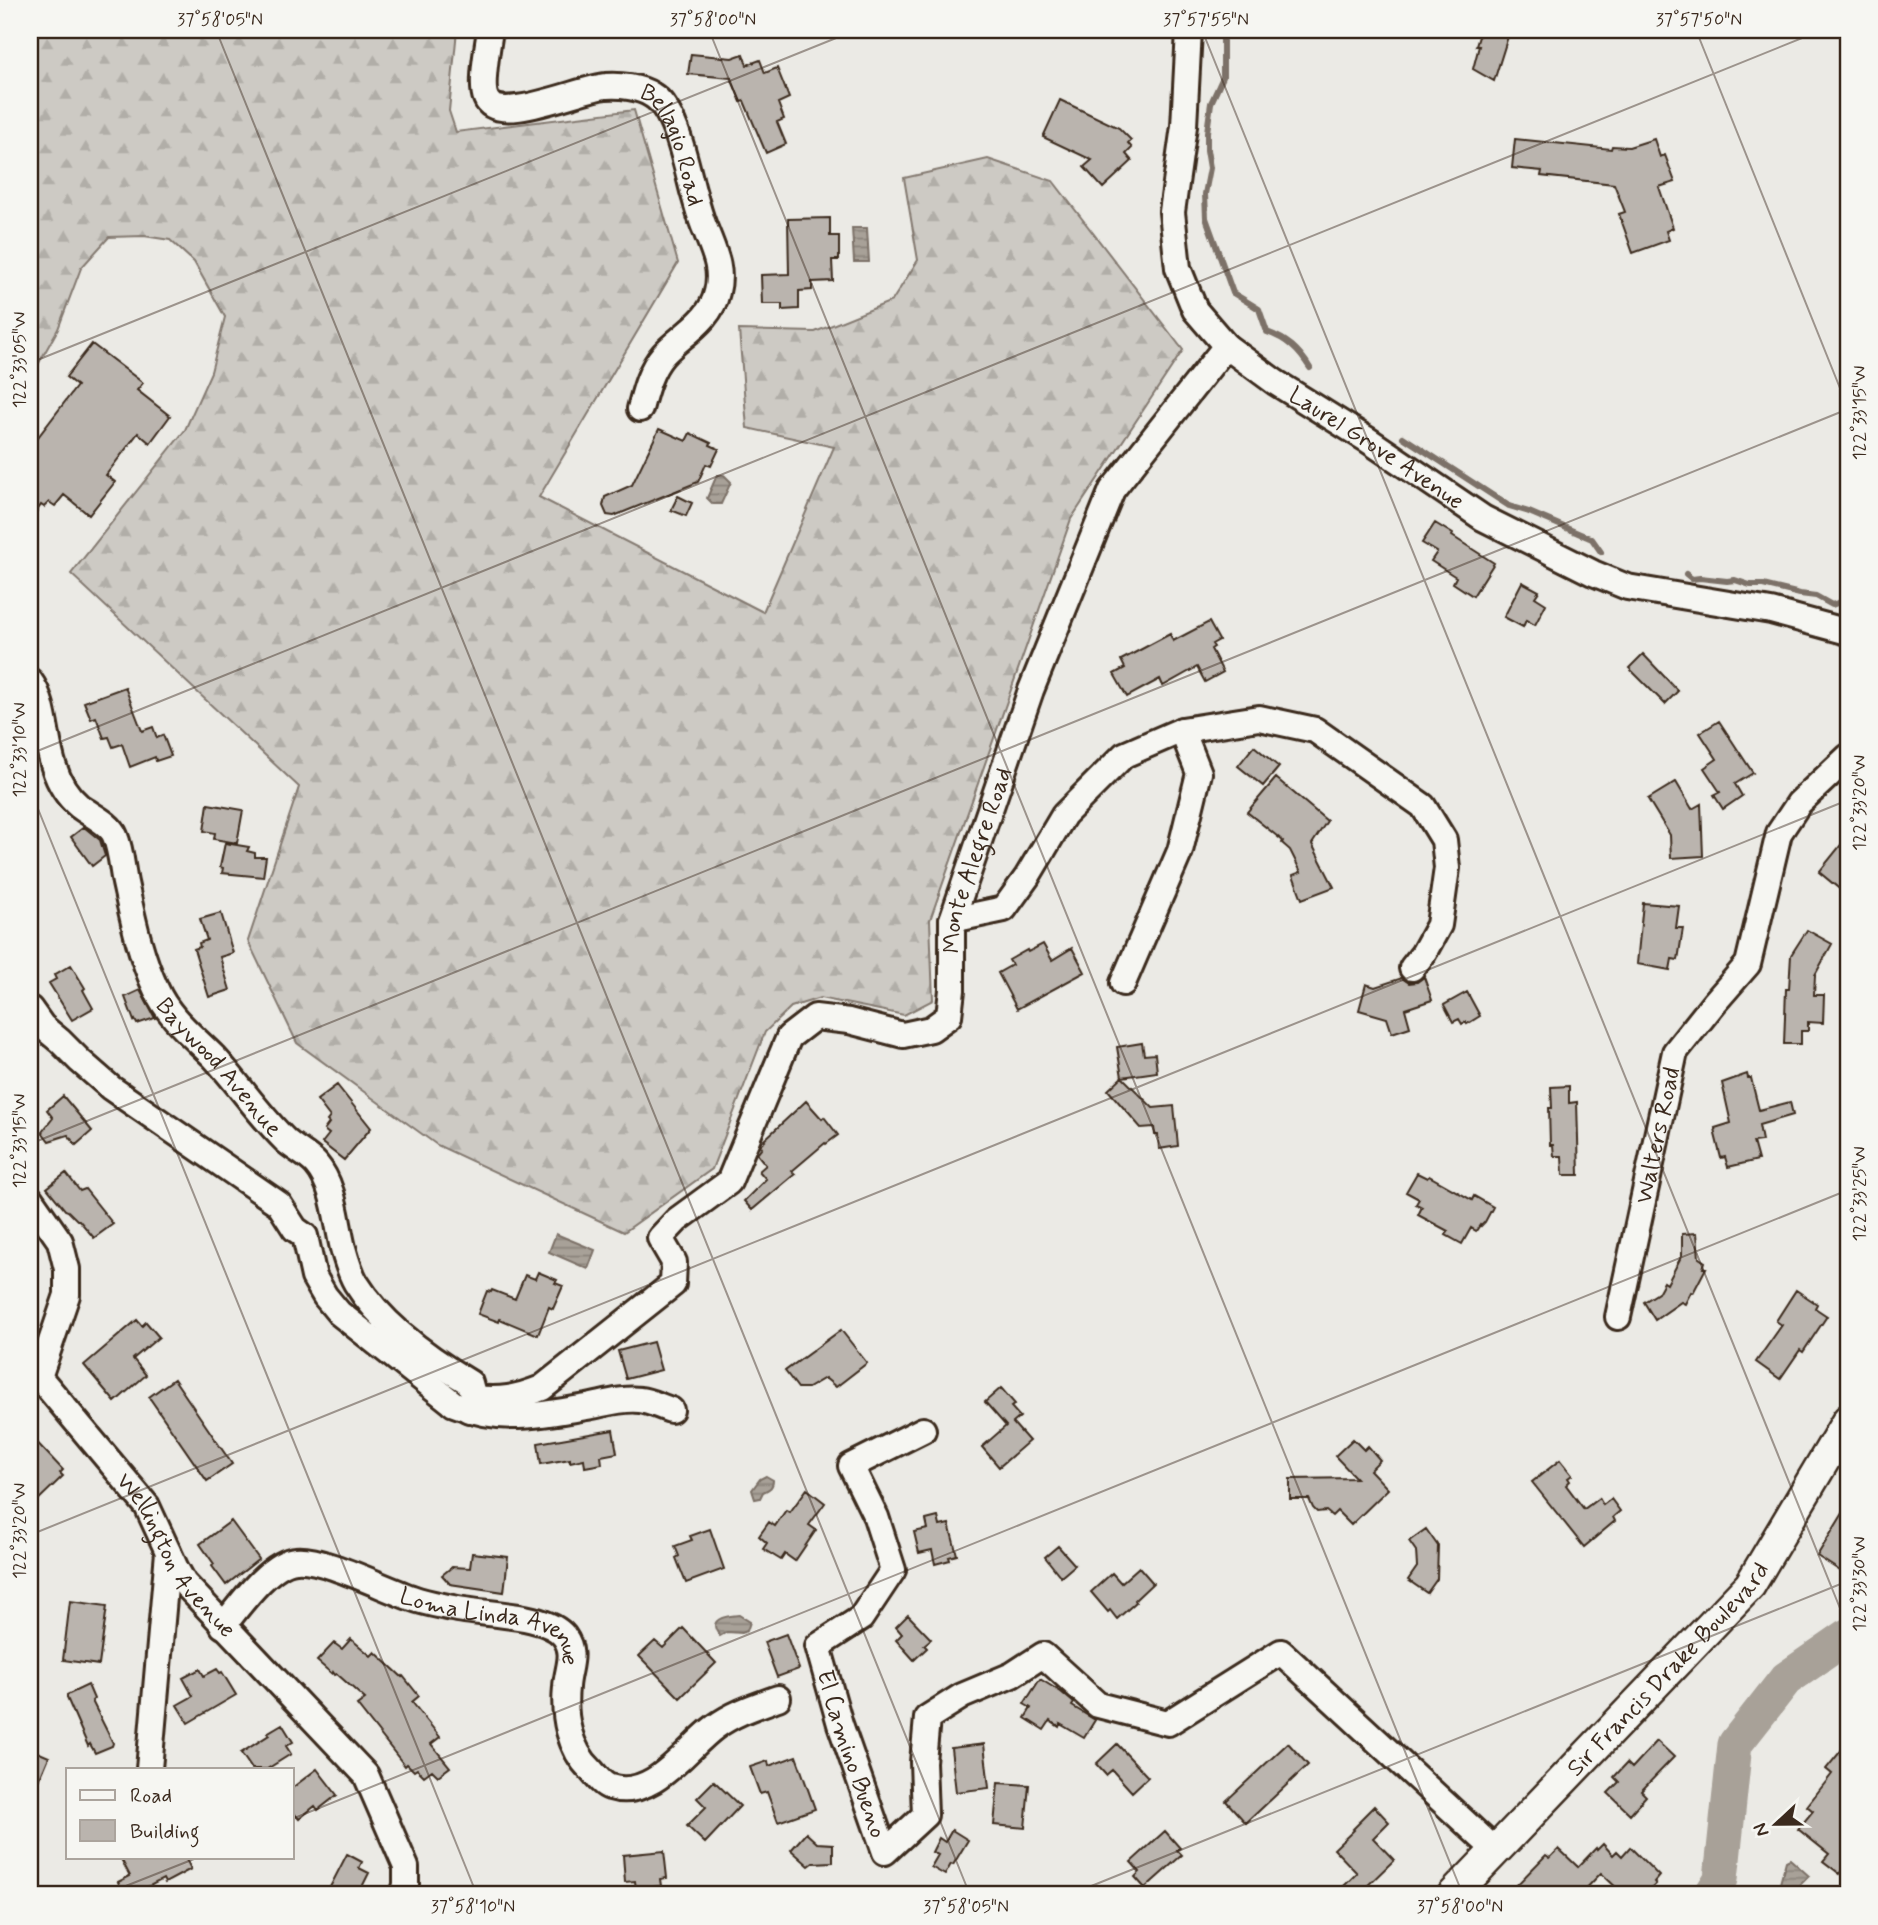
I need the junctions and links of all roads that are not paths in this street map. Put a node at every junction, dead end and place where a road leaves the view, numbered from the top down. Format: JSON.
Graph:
{"nodes":[{"id":1,"x":490,"y":30,"type":"edge"},
{"id":2,"x":1189,"y":30,"type":"edge"},
{"id":3,"x":1226,"y":346,"type":"junction"},
{"id":4,"x":640,"y":408,"type":"dead end"},
{"id":5,"x":1848,"y":632,"type":"edge"},
{"id":6,"x":30,"y":681,"type":"edge"},
{"id":7,"x":1182,"y":730,"type":"junction"},
{"id":8,"x":1848,"y":757,"type":"edge"},
{"id":9,"x":952,"y":920,"type":"junction"},
{"id":10,"x":1412,"y":968,"type":"dead end"},
{"id":11,"x":1123,"y":983,"type":"dead end"},
{"id":12,"x":30,"y":1009,"type":"edge"},
{"id":13,"x":30,"y":1198,"type":"edge"},
{"id":14,"x":1618,"y":1317,"type":"dead end"},
{"id":15,"x":34,"y":1379,"type":"edge"},
{"id":16,"x":471,"y":1404,"type":"junction"},
{"id":17,"x":671,"y":1410,"type":"dead end"},
{"id":18,"x":1848,"y":1420,"type":"edge"},
{"id":19,"x":923,"y":1430,"type":"dead end"},
{"id":20,"x":168,"y":1551,"type":"junction"},
{"id":21,"x":223,"y":1626,"type":"junction"},
{"id":22,"x":778,"y":1698,"type":"dead end"},
{"id":23,"x":149,"y":1768,"type":"edge"},
{"id":24,"x":1496,"y":1852,"type":"junction"},
{"id":25,"x":403,"y":1895,"type":"edge"},
{"id":26,"x":1453,"y":1895,"type":"edge"}],
"edges":[{"from":1,"to":4,"type":"street","name":"Bellagio Road"},
{"from":2,"to":3,"type":"street","name":"Laurel Grove Avenue"},
{"from":3,"to":5,"type":"street","name":"Laurel Grove Avenue"},
{"from":3,"to":9,"type":"street","name":"Monte Alegre Road"},
{"from":6,"to":16,"type":"street","name":"Baywood Avenue"},
{"from":7,"to":9,"type":"street"},
{"from":7,"to":10,"type":"street"},
{"from":7,"to":11,"type":"street"},
{"from":8,"to":14,"type":"street","name":"Walters Road"},
{"from":9,"to":16,"type":"street","name":"Monte Alegre Road"},
{"from":12,"to":16,"type":"street"},
{"from":13,"to":15,"type":"street","name":"Wellington Avenue"},
{"from":15,"to":20,"type":"street","name":"Wellington Avenue"},
{"from":16,"to":17,"type":"street"},
{"from":18,"to":24,"type":"main road","name":"Sir Francis Drake Boulevard"},
{"from":19,"to":24,"type":"street","name":"El Camino Bueno"},
{"from":20,"to":21,"type":"street","name":"Wellington Avenue"},
{"from":20,"to":23,"type":"street"},
{"from":21,"to":22,"type":"street","name":"Loma Linda Avenue"},
{"from":21,"to":25,"type":"street","name":"Wellington Avenue"},
{"from":24,"to":26,"type":"main road","name":"Sir Francis Drake Boulevard"}]}
